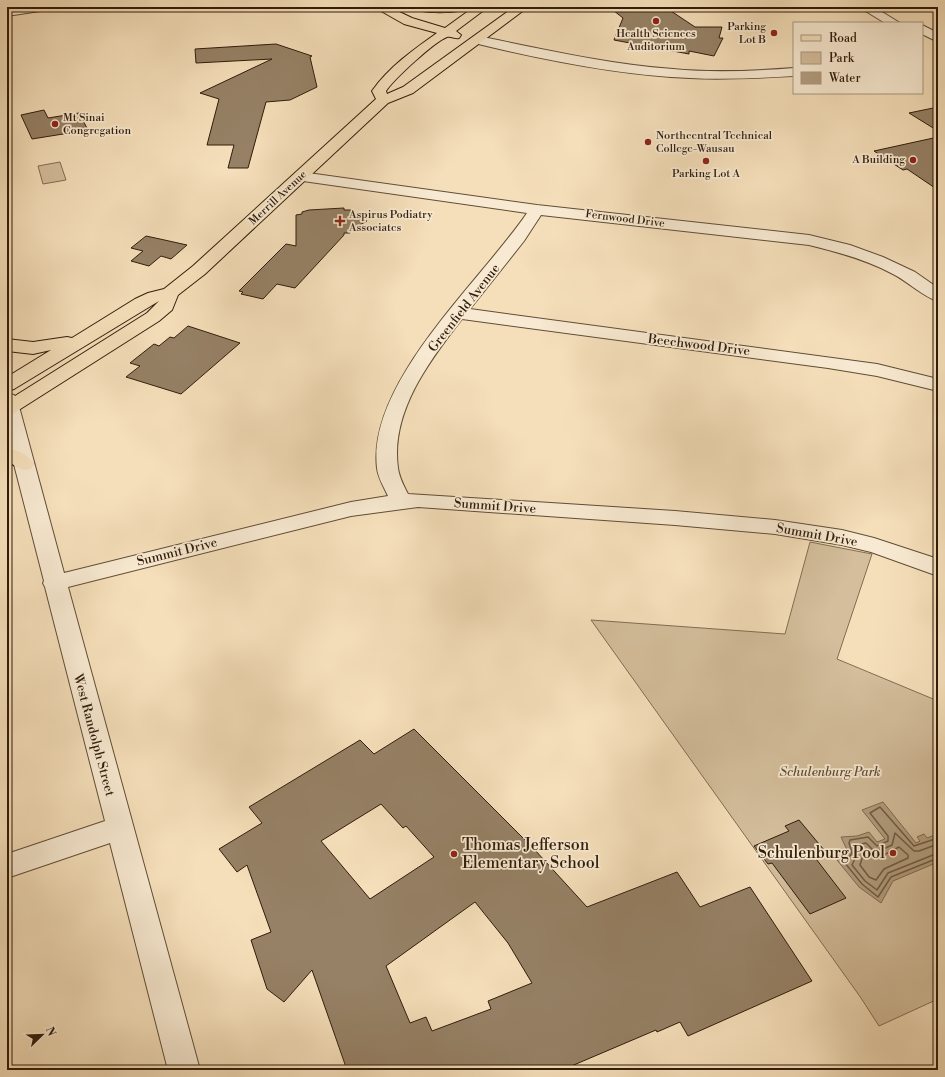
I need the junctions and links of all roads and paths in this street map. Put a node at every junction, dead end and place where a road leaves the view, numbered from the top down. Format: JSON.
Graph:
{"nodes":[{"id":1,"x":40,"y":7,"type":"edge"},
{"id":2,"x":417,"y":7,"type":"edge"},
{"id":3,"x":463,"y":7,"type":"edge"},
{"id":4,"x":482,"y":7,"type":"edge"},
{"id":5,"x":501,"y":7,"type":"edge"},
{"id":6,"x":522,"y":7,"type":"edge"},
{"id":7,"x":865,"y":7,"type":"edge"},
{"id":8,"x":881,"y":7,"type":"edge"},
{"id":9,"x":388,"y":8,"type":"edge"},
{"id":10,"x":7,"y":12,"type":"edge"},
{"id":11,"x":899,"y":21,"type":"edge"},
{"id":12,"x":923,"y":30,"type":"edge"},
{"id":13,"x":452,"y":32,"type":"junction"},
{"id":14,"x":479,"y":36,"type":"junction"},
{"id":15,"x":935,"y":41,"type":"edge"},
{"id":16,"x":416,"y":54,"type":"junction"},
{"id":17,"x":793,"y":63,"type":"edge"},
{"id":18,"x":793,"y":72,"type":"edge"},
{"id":19,"x":408,"y":90,"type":"junction"},
{"id":20,"x":383,"y":100,"type":"junction"},
{"id":21,"x":301,"y":177,"type":"junction"},
{"id":22,"x":537,"y":210,"type":"junction"},
{"id":23,"x":170,"y":293,"type":"junction"},
{"id":24,"x":938,"y":296,"type":"edge"},
{"id":25,"x":458,"y":313,"type":"junction"},
{"id":26,"x":84,"y":338,"type":"junction"},
{"id":27,"x":7,"y":345,"type":"edge"},
{"id":28,"x":7,"y":385,"type":"edge"},
{"id":29,"x":938,"y":385,"type":"edge"},
{"id":30,"x":8,"y":405,"type":"edge"},
{"id":31,"x":15,"y":459,"type":"edge"},
{"id":32,"x":401,"y":501,"type":"junction"},
{"id":33,"x":938,"y":568,"type":"edge"},
{"id":34,"x":54,"y":583,"type":"junction"},
{"id":35,"x":119,"y":828,"type":"junction"},
{"id":36,"x":7,"y":866,"type":"edge"},
{"id":37,"x":184,"y":1070,"type":"edge"}],
"edges":[{"from":1,"to":10,"type":"street"},
{"from":2,"to":3,"type":"main road"},
{"from":4,"to":13,"type":"main road"},
{"from":5,"to":14,"type":"main road"},
{"from":6,"to":14,"type":"main road"},
{"from":7,"to":11,"type":"street"},
{"from":8,"to":11,"type":"street"},
{"from":9,"to":13,"type":"main road"},
{"from":9,"to":16,"type":"main road"},
{"from":12,"to":15,"type":"street"},
{"from":13,"to":14,"type":"main road"},
{"from":13,"to":16,"type":"main road"},
{"from":13,"to":19,"type":"main road"},
{"from":14,"to":17,"type":"street"},
{"from":14,"to":18,"type":"street"},
{"from":14,"to":19,"type":"main road","name":"Merrill Avenue"},
{"from":16,"to":20,"type":"main road"},
{"from":19,"to":20,"type":"main road","name":"Merrill Avenue"},
{"from":20,"to":21,"type":"main road","name":"Merrill Avenue"},
{"from":21,"to":22,"type":"street","name":"Fernwood Drive"},
{"from":21,"to":23,"type":"main road","name":"Merrill Avenue"},
{"from":22,"to":24,"type":"street","name":"Fernwood Drive"},
{"from":22,"to":25,"type":"street","name":"Greenfield Avenue"},
{"from":23,"to":26,"type":"main road","name":"Merrill Avenue"},
{"from":23,"to":30,"type":"main road","name":"Merrill Avenue"},
{"from":25,"to":29,"type":"street","name":"Beechwood Drive"},
{"from":25,"to":32,"type":"street","name":"Greenfield Avenue"},
{"from":26,"to":27,"type":"main road"},
{"from":26,"to":28,"type":"main road","name":"Merrill Avenue"},
{"from":30,"to":31,"type":"street","name":"West Randolph Street"},
{"from":31,"to":34,"type":"street","name":"West Randolph Street"},
{"from":32,"to":33,"type":"street","name":"Summit Drive"},
{"from":32,"to":34,"type":"street","name":"Summit Drive"},
{"from":34,"to":35,"type":"street","name":"West Randolph Street"},
{"from":35,"to":36,"type":"street"},
{"from":35,"to":37,"type":"street","name":"West Randolph Street"}]}
